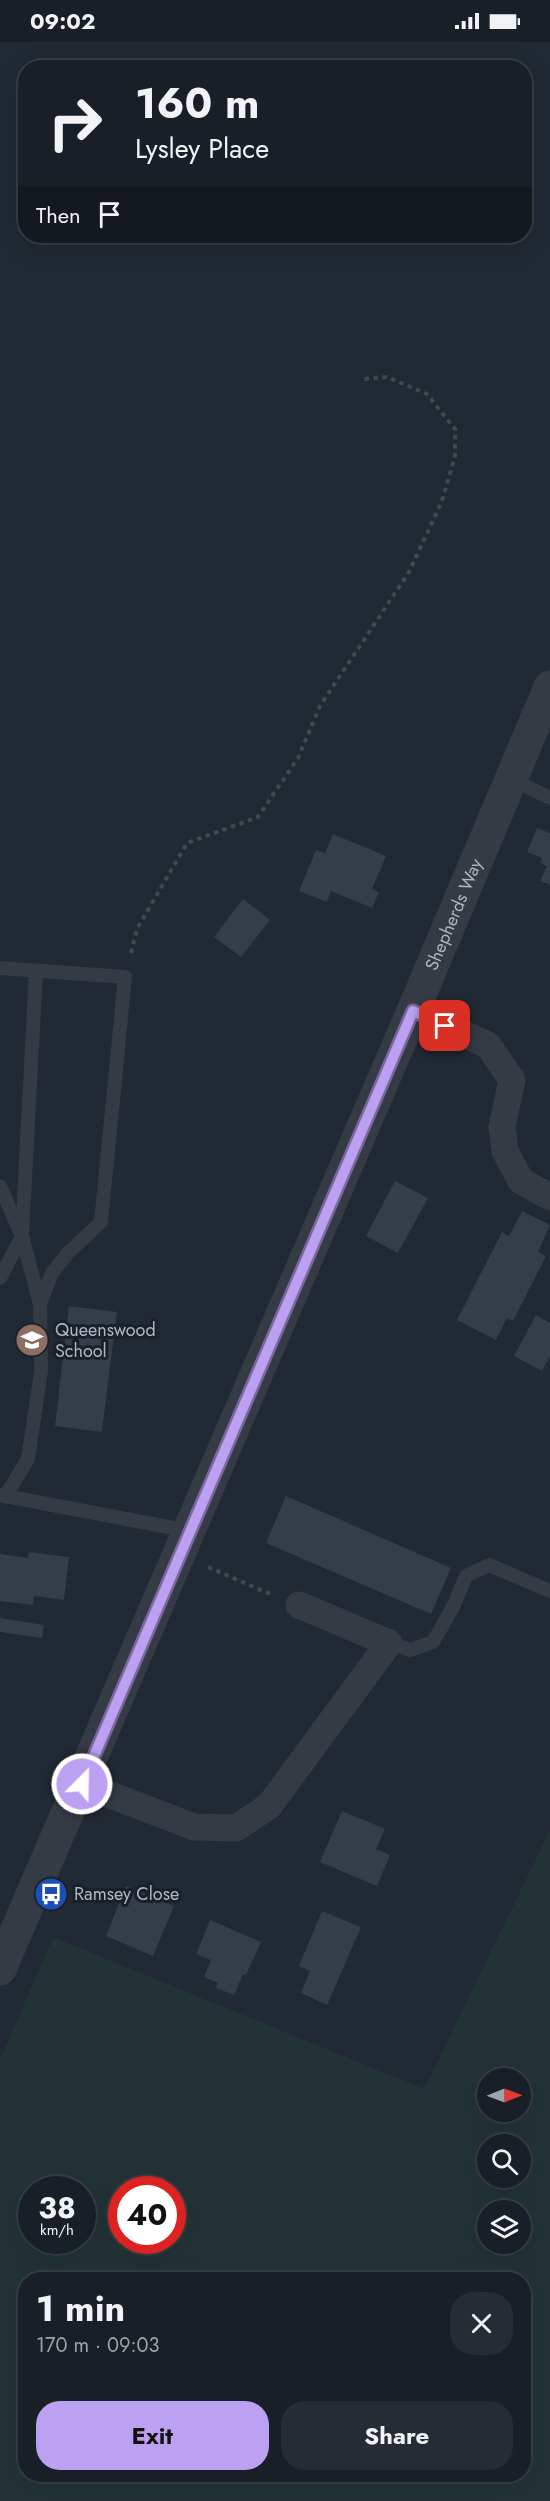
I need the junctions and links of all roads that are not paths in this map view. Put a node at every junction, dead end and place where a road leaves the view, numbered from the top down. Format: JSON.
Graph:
{"nodes":[{"id":1,"x":550,"y":687,"type":"edge"},
{"id":2,"x":511,"y":779,"type":"junction"},
{"id":3,"x":550,"y":798,"type":"edge"},
{"id":4,"x":0,"y":968,"type":"edge"},
{"id":5,"x":36,"y":971,"type":"junction"},
{"id":6,"x":413,"y":1011,"type":"junction"},
{"id":7,"x":0,"y":1186,"type":"edge"},
{"id":8,"x":550,"y":1197,"type":"edge"},
{"id":9,"x":22,"y":1236,"type":"junction"},
{"id":10,"x":0,"y":1278,"type":"edge"},
{"id":11,"x":40,"y":1304,"type":"junction"},
{"id":12,"x":3,"y":1495,"type":"edge"},
{"id":13,"x":184,"y":1543,"type":"junction"},
{"id":14,"x":550,"y":1591,"type":"edge"},
{"id":15,"x":298,"y":1605,"type":"road end"},
{"id":16,"x":389,"y":1643,"type":"junction"},
{"id":17,"x":82,"y":1784,"type":"junction"},
{"id":18,"x":0,"y":1969,"type":"edge"}],
"edges":[{"from":1,"to":2,"type":"street","name":"Shepherds Way"},
{"from":2,"to":3,"type":"lane"},
{"from":2,"to":6,"type":"street","name":"Shepherds Way"},
{"from":4,"to":5,"type":"lane"},
{"from":5,"to":9,"type":"lane"},
{"from":5,"to":11,"type":"lane"},
{"from":6,"to":8,"type":"street"},
{"from":6,"to":13,"type":"street","name":"Shepherds Way"},
{"from":7,"to":9,"type":"lane"},
{"from":9,"to":10,"type":"lane"},
{"from":9,"to":11,"type":"lane"},
{"from":11,"to":12,"type":"lane"},
{"from":12,"to":13,"type":"lane"},
{"from":13,"to":17,"type":"street","name":"Shepherds Way"},
{"from":14,"to":16,"type":"lane"},
{"from":15,"to":16,"type":"street"},
{"from":16,"to":17,"type":"street"},
{"from":17,"to":18,"type":"street","name":"Shepherds Way"}]}
